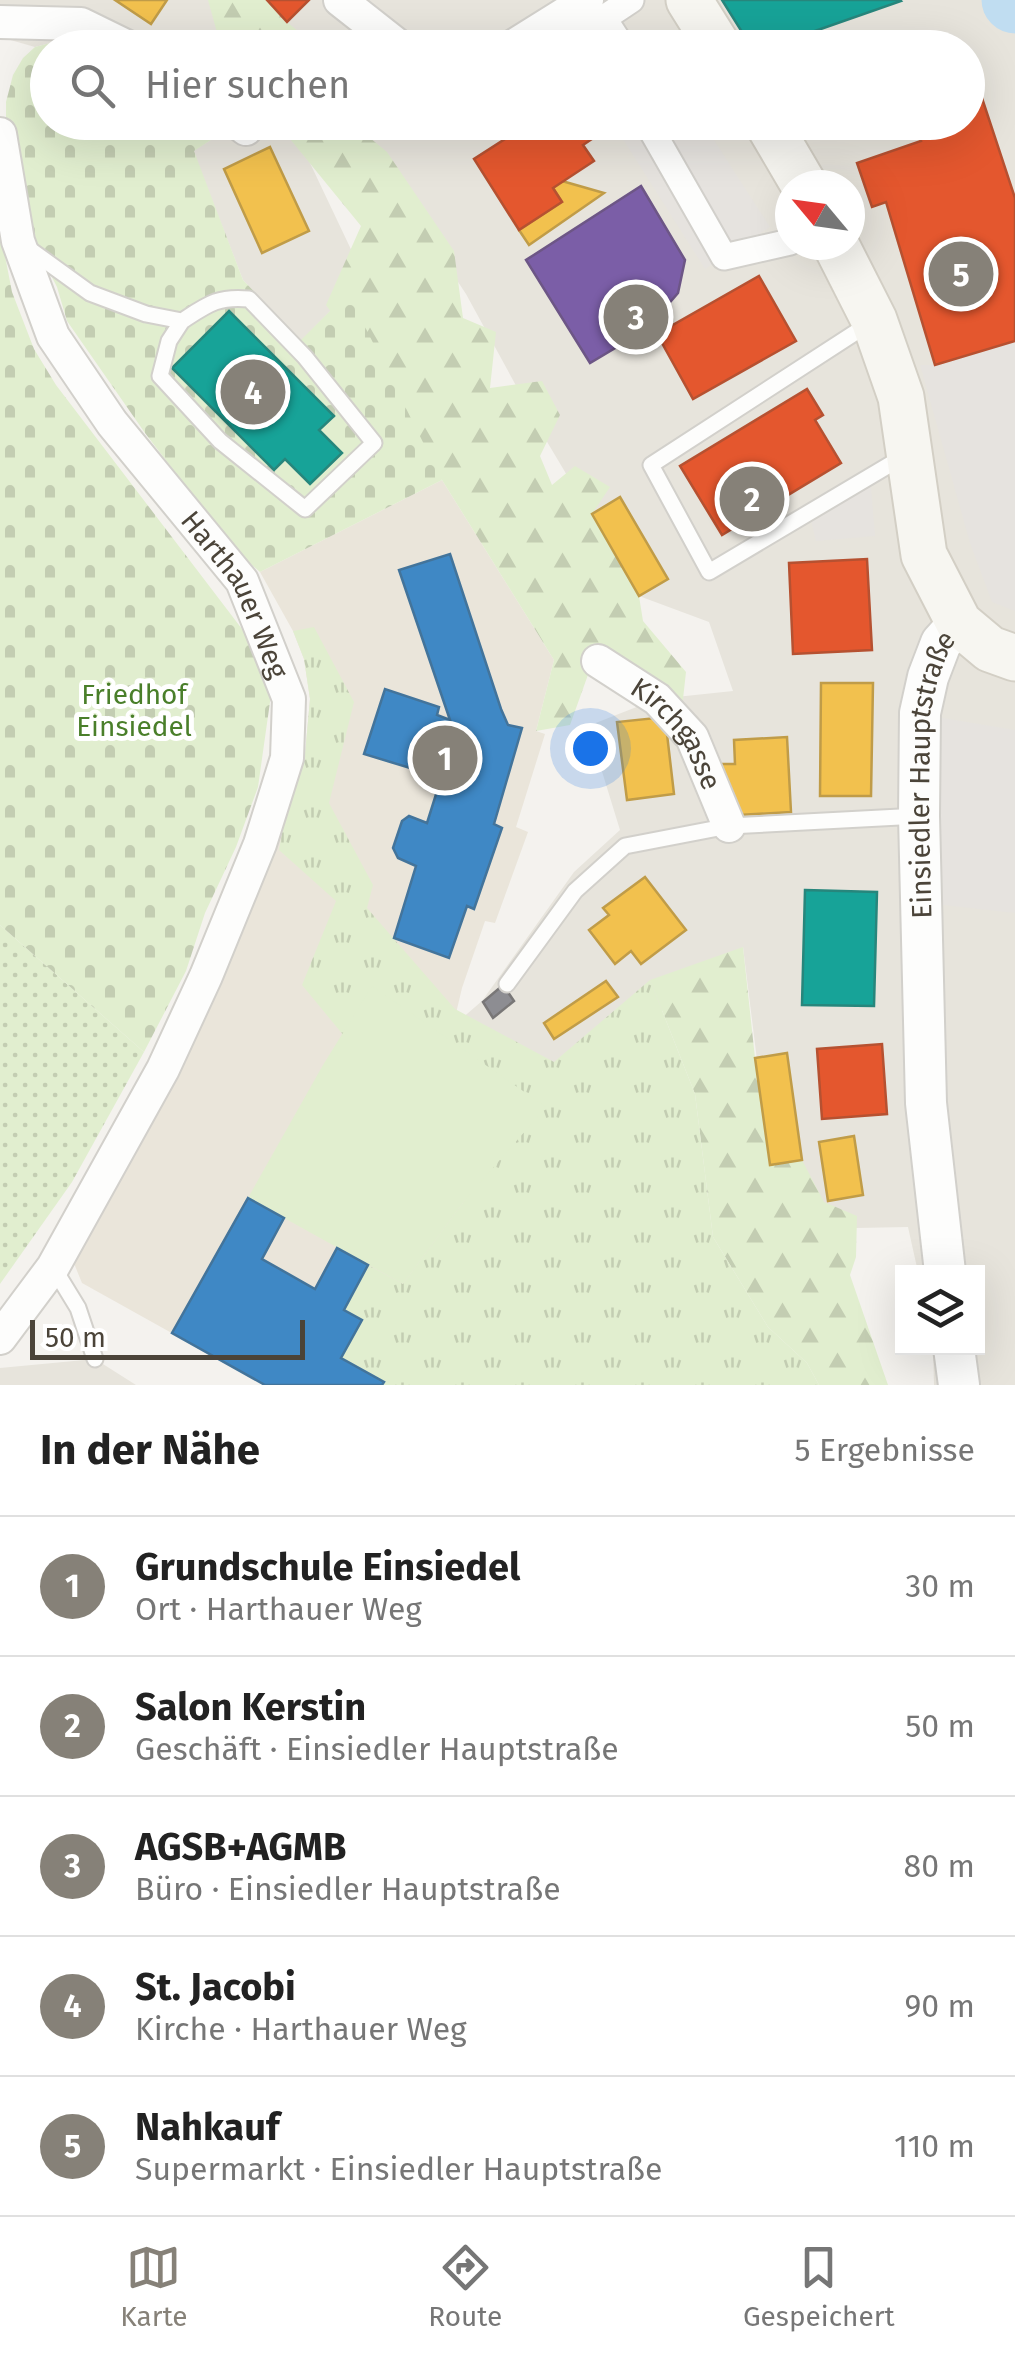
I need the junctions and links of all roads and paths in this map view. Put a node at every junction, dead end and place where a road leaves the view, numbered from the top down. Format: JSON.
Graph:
{"nodes":[{"id":1,"x":340,"y":0,"type":"edge"},
{"id":2,"x":631,"y":0,"type":"edge"},
{"id":3,"x":689,"y":0,"type":"edge"},
{"id":4,"x":595,"y":9,"type":"edge"},
{"id":5,"x":0,"y":22,"type":"edge"},
{"id":6,"x":93,"y":30,"type":"edge"},
{"id":7,"x":379,"y":30,"type":"edge"},
{"id":8,"x":549,"y":30,"type":"edge"},
{"id":9,"x":576,"y":30,"type":"edge"},
{"id":10,"x":610,"y":30,"type":"edge"},
{"id":11,"x":708,"y":30,"type":"edge"},
{"id":12,"x":0,"y":134,"type":"edge"},
{"id":13,"x":657,"y":140,"type":"edge"},
{"id":14,"x":778,"y":140,"type":"edge"},
{"id":15,"x":795,"y":170,"type":"edge"},
{"id":16,"x":5,"y":199,"type":"edge"},
{"id":17,"x":18,"y":241,"type":"junction"},
{"id":18,"x":775,"y":245,"type":"edge"},
{"id":19,"x":844,"y":260,"type":"edge"},
{"id":20,"x":874,"y":320,"type":"junction"},
{"id":21,"x":182,"y":321,"type":"junction"},
{"id":22,"x":909,"y":453,"type":"junction"},
{"id":23,"x":959,"y":623,"type":"junction"},
{"id":24,"x":1015,"y":658,"type":"edge"},
{"id":25,"x":598,"y":661,"type":"dead end"},
{"id":26,"x":919,"y":816,"type":"junction"},
{"id":27,"x":730,"y":826,"type":"junction"},
{"id":28,"x":507,"y":984,"type":"dead end"},
{"id":29,"x":944,"y":1265,"type":"edge"},
{"id":30,"x":53,"y":1267,"type":"junction"},
{"id":31,"x":0,"y":1338,"type":"edge"},
{"id":32,"x":955,"y":1355,"type":"edge"},
{"id":33,"x":95,"y":1359,"type":"dead end"},
{"id":34,"x":959,"y":1385,"type":"edge"}],
"edges":[{"from":1,"to":7,"type":"street"},
{"from":2,"to":4,"type":"street"},
{"from":3,"to":11,"type":"main road"},
{"from":4,"to":8,"type":"street"},
{"from":4,"to":9,"type":"street"},
{"from":4,"to":10,"type":"street"},
{"from":5,"to":6,"type":"street"},
{"from":12,"to":16,"type":"street","name":"Harthauer Weg"},
{"from":13,"to":18,"type":"street"},
{"from":14,"to":15,"type":"main road"},
{"from":16,"to":17,"type":"street","name":"Harthauer Weg"},
{"from":17,"to":21,"type":"lane"},
{"from":17,"to":30,"type":"street","name":"Harthauer Weg"},
{"from":19,"to":20,"type":"main road","name":"Einsiedler Hauptstraße"},
{"from":20,"to":22,"type":"main road","name":"Einsiedler Hauptstraße"},
{"from":20,"to":22,"type":"lane"},
{"from":21,"to":21,"type":"lane"},
{"from":22,"to":23,"type":"main road","name":"Einsiedler Hauptstraße"},
{"from":23,"to":24,"type":"main road"},
{"from":23,"to":26,"type":"street","name":"Einsiedler Hauptstraße"},
{"from":25,"to":27,"type":"street","name":"Kirchgasse"},
{"from":26,"to":27,"type":"lane"},
{"from":26,"to":29,"type":"street","name":"Einsiedler Hauptstraße"},
{"from":27,"to":28,"type":"lane"},
{"from":30,"to":31,"type":"street","name":"Harthauer Weg"},
{"from":30,"to":33,"type":"lane"},
{"from":32,"to":34,"type":"street"}]}
